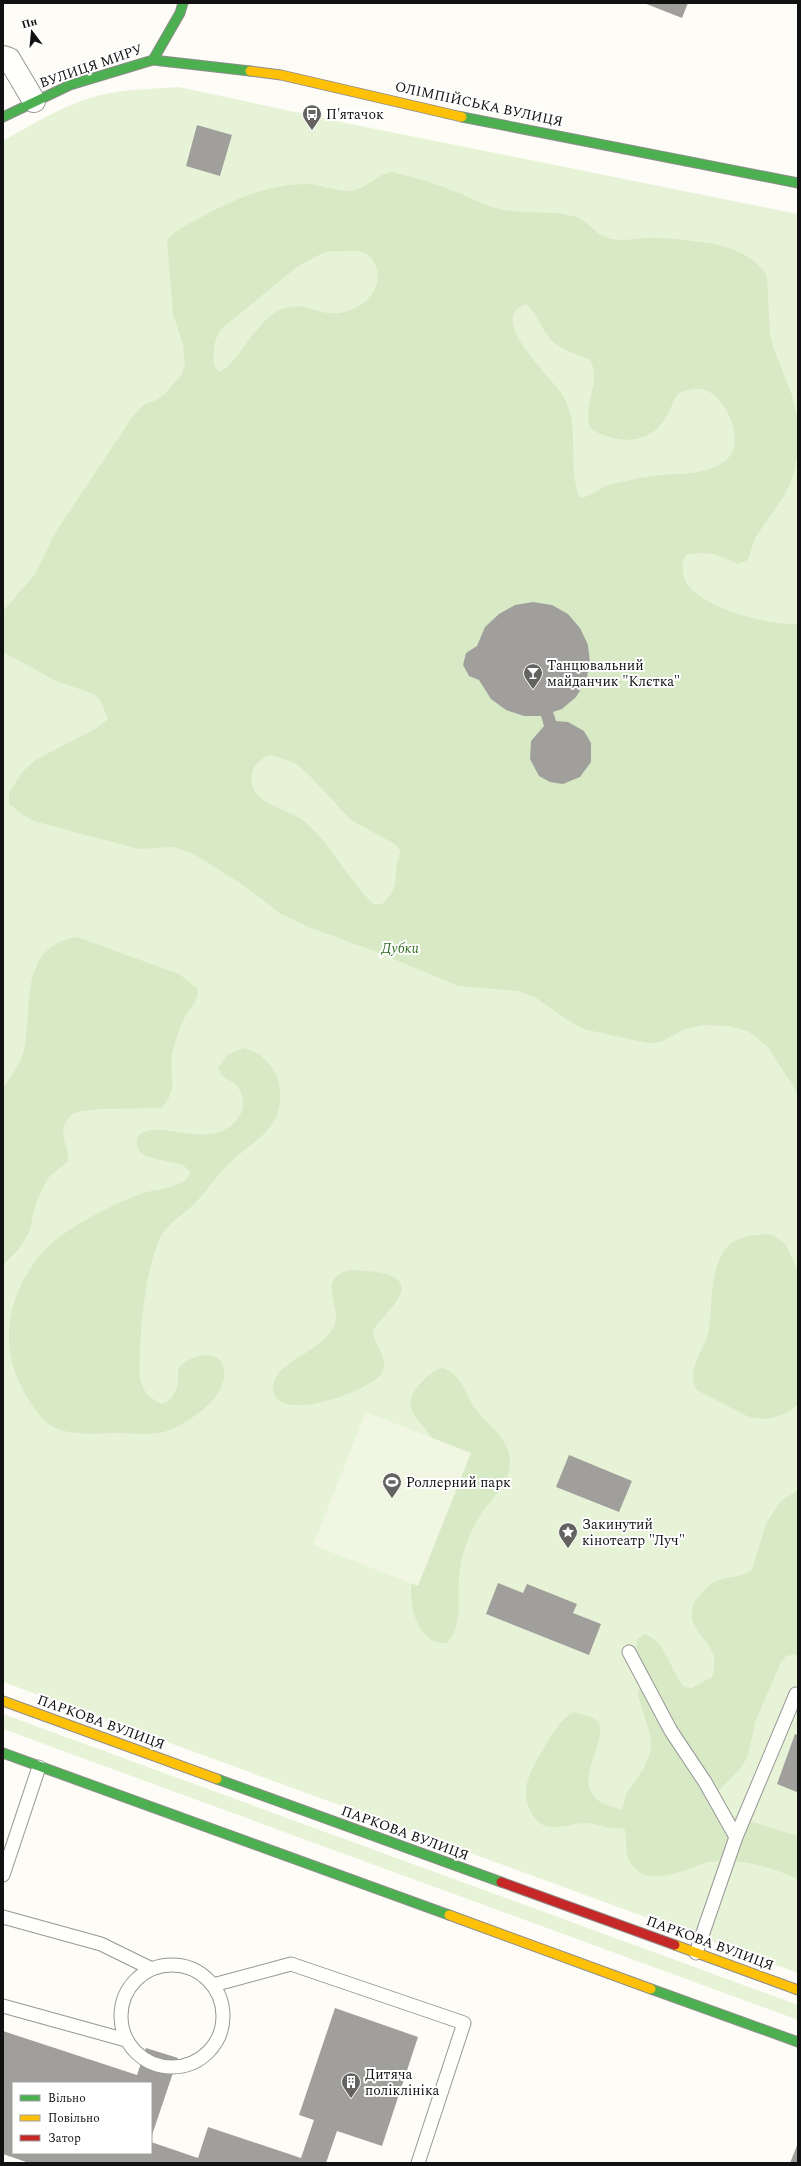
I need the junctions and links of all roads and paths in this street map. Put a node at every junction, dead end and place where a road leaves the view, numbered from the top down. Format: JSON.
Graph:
{"nodes":[{"id":1,"x":183,"y":3,"type":"edge"},
{"id":2,"x":3,"y":57,"type":"edge"},
{"id":3,"x":153,"y":60,"type":"junction"},
{"id":4,"x":34,"y":101,"type":"junction"},
{"id":5,"x":3,"y":118,"type":"edge"},
{"id":6,"x":798,"y":183,"type":"edge"},
{"id":7,"x":629,"y":1652,"type":"dead end"},
{"id":8,"x":798,"y":1694,"type":"edge"},
{"id":9,"x":3,"y":1701,"type":"edge"},
{"id":10,"x":3,"y":1754,"type":"edge"},
{"id":11,"x":40,"y":1767,"type":"junction"},
{"id":12,"x":736,"y":1837,"type":"junction"},
{"id":13,"x":3,"y":1875,"type":"edge"},
{"id":14,"x":3,"y":1917,"type":"edge"},
{"id":15,"x":696,"y":1953,"type":"junction"},
{"id":16,"x":152,"y":1969,"type":"junction"},
{"id":17,"x":213,"y":1986,"type":"junction"},
{"id":18,"x":798,"y":1990,"type":"edge"},
{"id":19,"x":3,"y":2006,"type":"edge"},
{"id":20,"x":126,"y":2040,"type":"junction"},
{"id":21,"x":798,"y":2042,"type":"edge"},
{"id":22,"x":418,"y":2163,"type":"edge"}],
"edges":[{"from":1,"to":3,"type":"street","name":"ВУЛИЦЯ МИРУ"},
{"from":2,"to":4,"type":"street"},
{"from":3,"to":4,"type":"street","name":"ВУЛИЦЯ МИРУ"},
{"from":3,"to":6,"type":"street","name":"ОЛІМПІЙСЬКА ВУЛИЦЯ"},
{"from":4,"to":5,"type":"street","name":"ВУЛИЦЯ МИРУ"},
{"from":7,"to":12,"type":"lane"},
{"from":8,"to":12,"type":"lane"},
{"from":9,"to":15,"type":"street","name":"ПАРКОВА ВУЛИЦЯ"},
{"from":10,"to":11,"type":"street"},
{"from":11,"to":13,"type":"lane"},
{"from":11,"to":21,"type":"street"},
{"from":12,"to":15,"type":"lane"},
{"from":14,"to":16,"type":"lane"},
{"from":15,"to":18,"type":"street","name":"ПАРКОВА ВУЛИЦЯ"},
{"from":16,"to":17,"type":"lane"},
{"from":16,"to":20,"type":"lane"},
{"from":17,"to":20,"type":"lane"},
{"from":17,"to":22,"type":"lane"},
{"from":19,"to":20,"type":"lane"}]}
